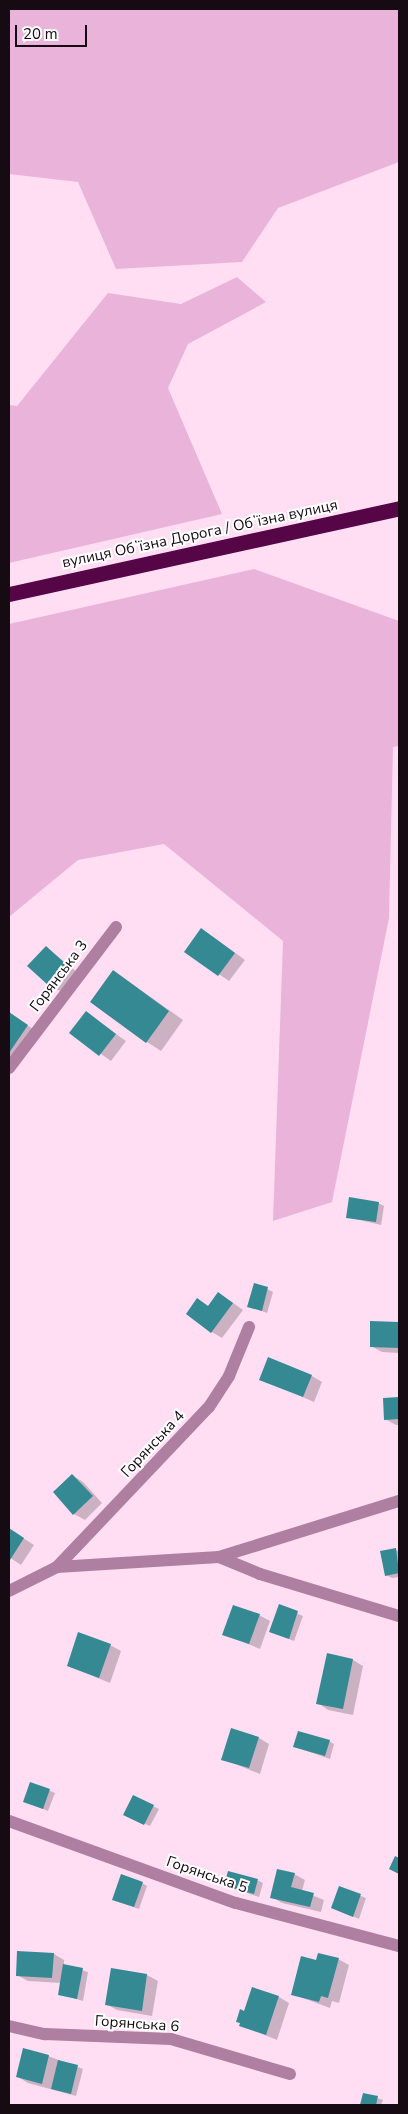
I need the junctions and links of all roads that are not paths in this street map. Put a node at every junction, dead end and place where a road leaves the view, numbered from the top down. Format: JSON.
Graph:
{"nodes":[{"id":1,"x":399,"y":508,"type":"edge"},
{"id":2,"x":9,"y":594,"type":"edge"},
{"id":3,"x":116,"y":927,"type":"dead end"},
{"id":4,"x":9,"y":1068,"type":"edge"},
{"id":5,"x":249,"y":1327,"type":"dead end"},
{"id":6,"x":399,"y":1501,"type":"edge"},
{"id":7,"x":219,"y":1558,"type":"junction"},
{"id":8,"x":57,"y":1567,"type":"junction"},
{"id":9,"x":9,"y":1592,"type":"edge"},
{"id":10,"x":399,"y":1616,"type":"edge"},
{"id":11,"x":9,"y":1821,"type":"edge"},
{"id":12,"x":399,"y":1946,"type":"edge"},
{"id":13,"x":9,"y":2026,"type":"edge"},
{"id":14,"x":290,"y":2074,"type":"dead end"}],
"edges":[{"from":1,"to":2,"type":"highway","name":"вулиця Обʼїзна Дорога / Обʼїзна вулиця"},
{"from":3,"to":4,"type":"street","name":"Горянська 3"},
{"from":5,"to":8,"type":"street","name":"Горянська 4"},
{"from":6,"to":7,"type":"street"},
{"from":7,"to":8,"type":"street"},
{"from":7,"to":10,"type":"street"},
{"from":8,"to":9,"type":"street"},
{"from":11,"to":12,"type":"street","name":"Горянська 5"},
{"from":13,"to":14,"type":"street","name":"Горянська 6"}]}
